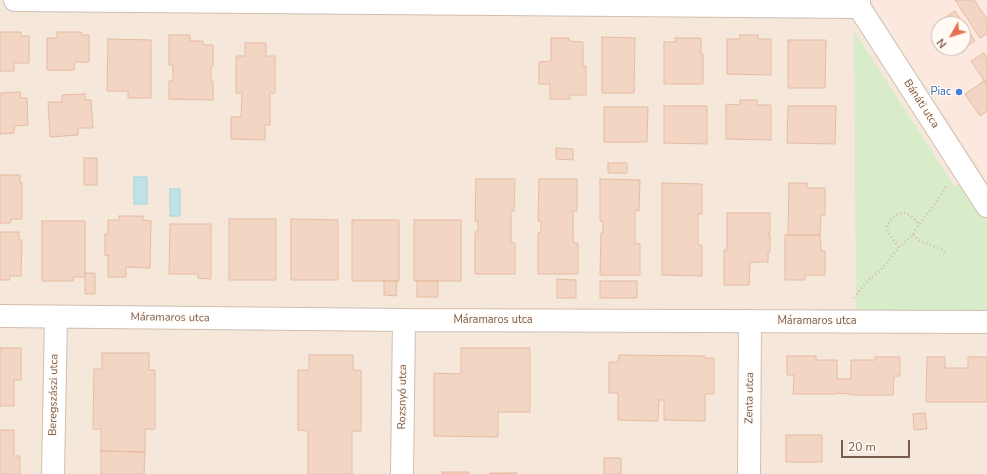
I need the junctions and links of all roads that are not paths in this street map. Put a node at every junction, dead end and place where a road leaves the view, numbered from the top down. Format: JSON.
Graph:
{"nodes":[{"id":1,"x":16,"y":0,"type":"edge"},
{"id":2,"x":859,"y":4,"type":"edge"},
{"id":3,"x":987,"y":206,"type":"edge"},
{"id":4,"x":0,"y":316,"type":"edge"},
{"id":5,"x":56,"y":317,"type":"junction"},
{"id":6,"x":404,"y":320,"type":"junction"},
{"id":7,"x":750,"y":321,"type":"junction"},
{"id":8,"x":987,"y":322,"type":"edge"},
{"id":9,"x":53,"y":474,"type":"edge"},
{"id":10,"x":402,"y":474,"type":"edge"},
{"id":11,"x":749,"y":474,"type":"edge"}],
"edges":[{"from":1,"to":2,"type":"street"},
{"from":2,"to":3,"type":"street","name":"Bánáti utca"},
{"from":4,"to":5,"type":"street","name":"Máramaros utca"},
{"from":5,"to":6,"type":"street","name":"Máramaros utca"},
{"from":5,"to":9,"type":"street","name":"Beregszászi utca"},
{"from":6,"to":7,"type":"street","name":"Máramaros utca"},
{"from":6,"to":10,"type":"street","name":"Rozsnyó utca"},
{"from":7,"to":8,"type":"street","name":"Máramaros utca"},
{"from":7,"to":11,"type":"street","name":"Zenta utca"}]}
